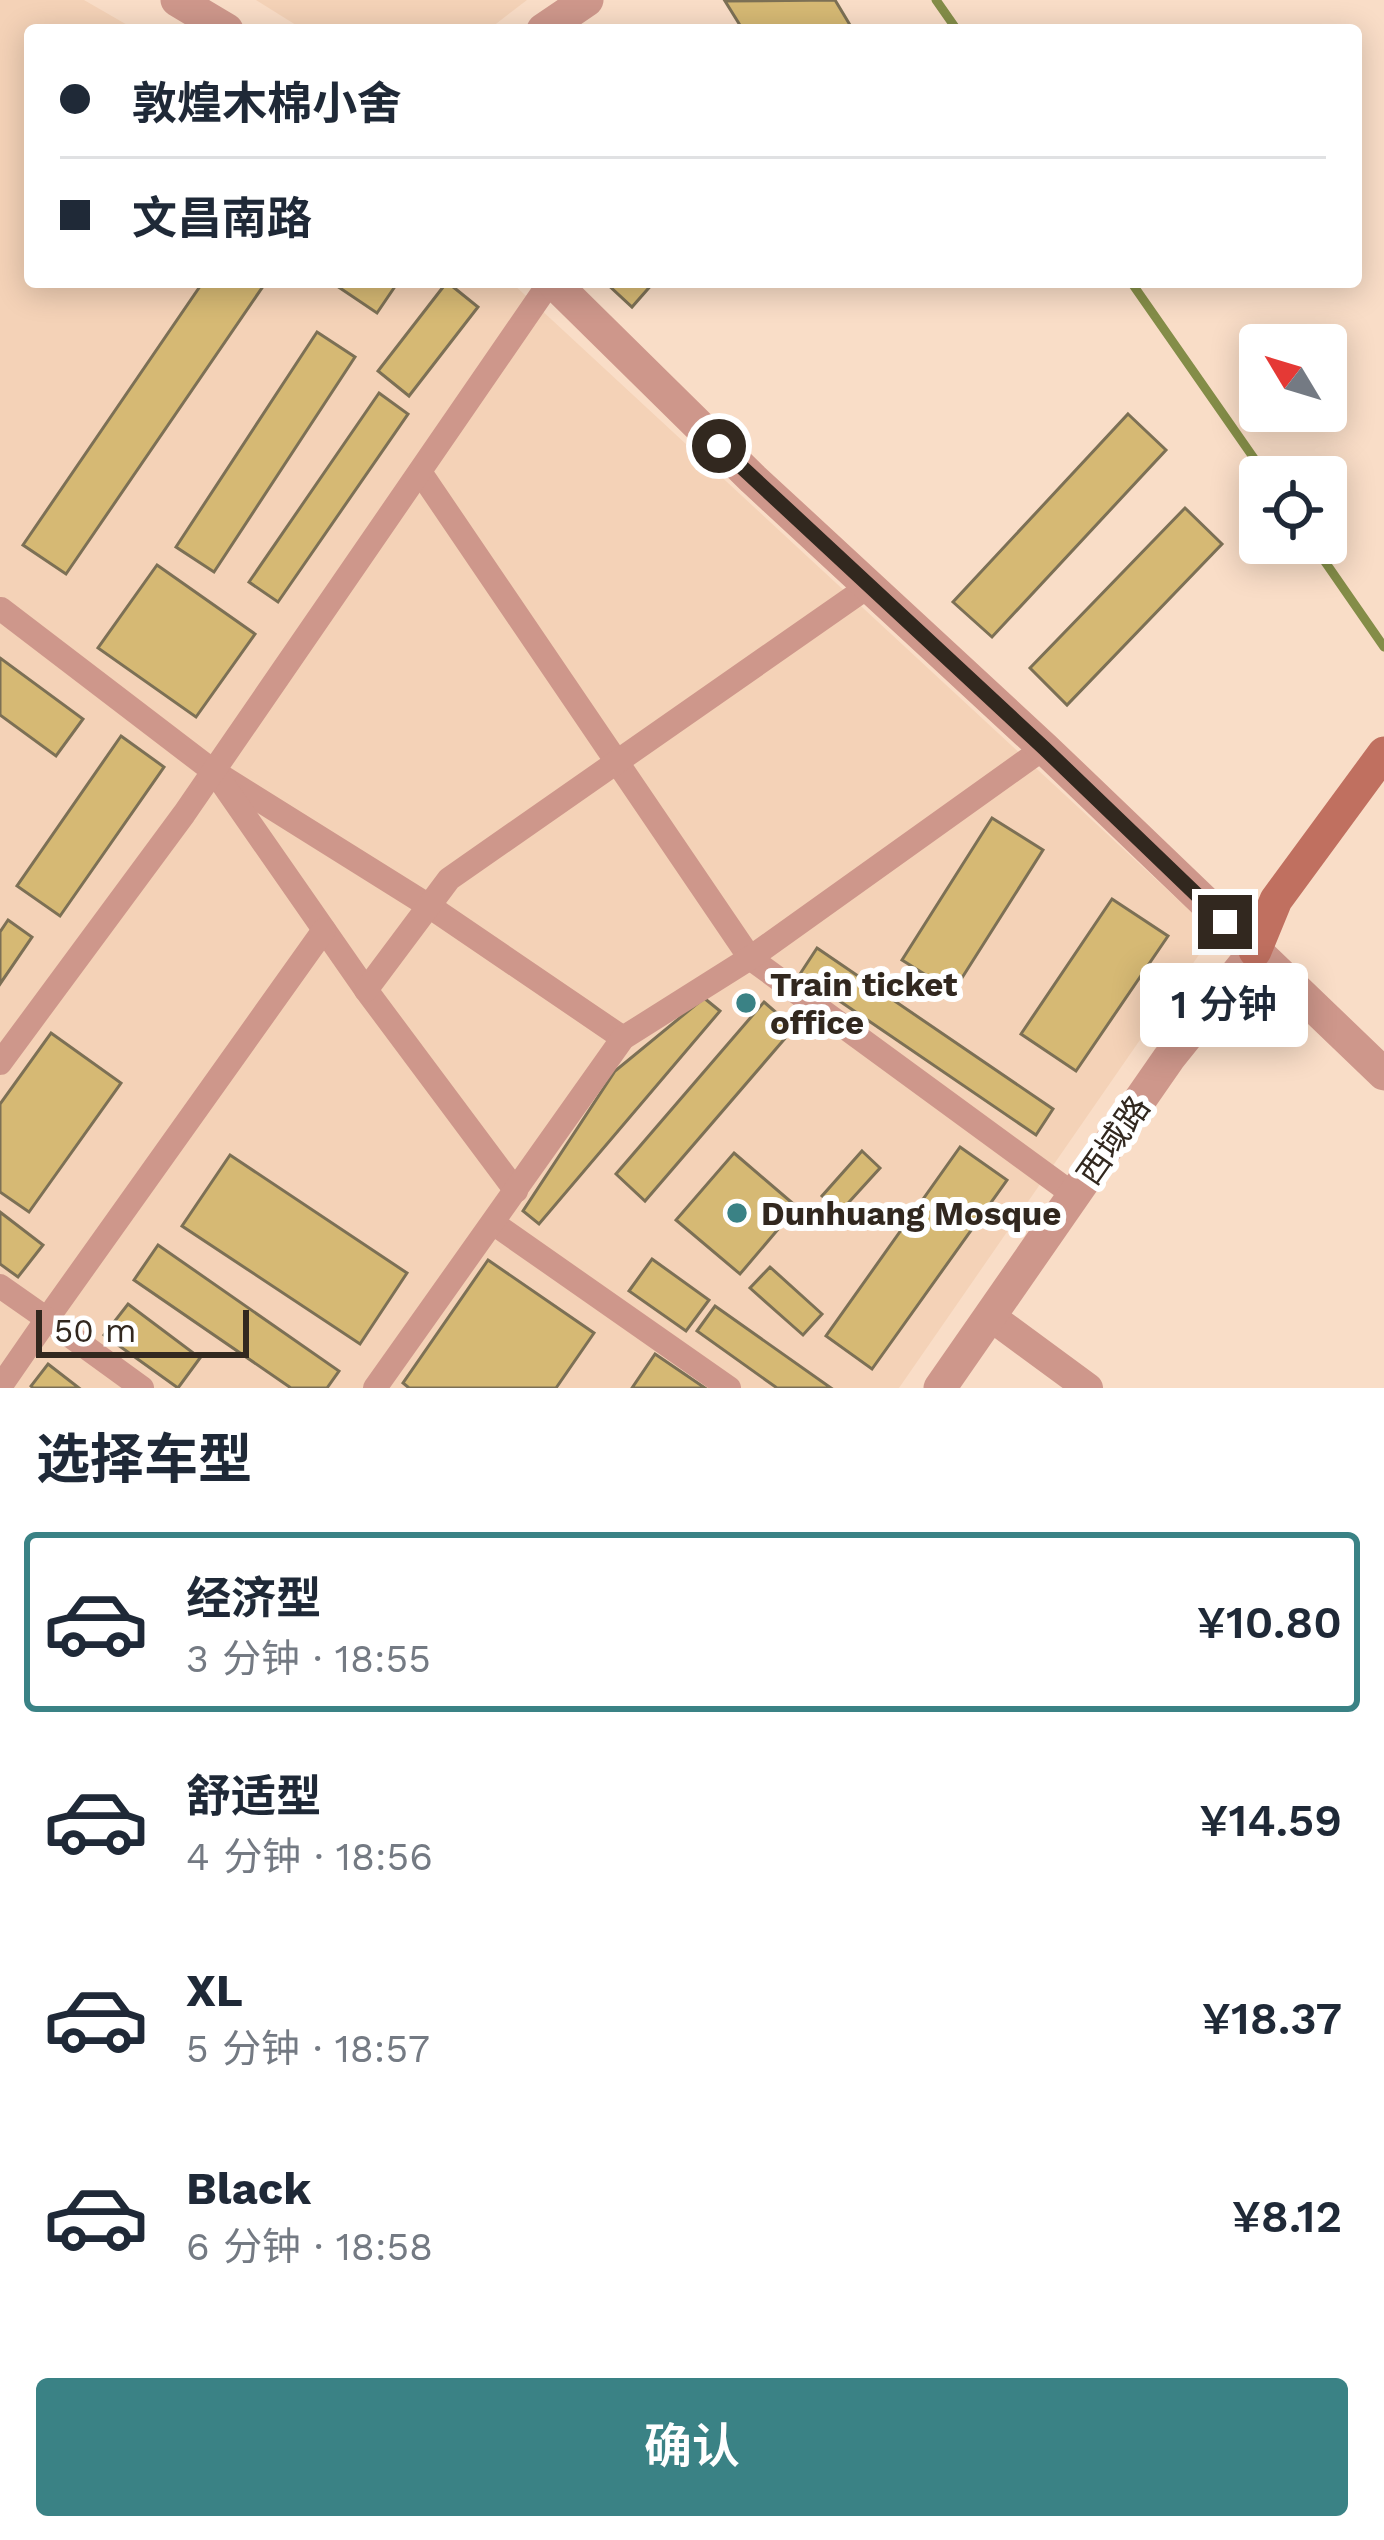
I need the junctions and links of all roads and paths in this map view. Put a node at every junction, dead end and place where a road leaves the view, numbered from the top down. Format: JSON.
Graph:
{"nodes":[{"id":1,"x":177,"y":0,"type":"edge"},
{"id":2,"x":587,"y":0,"type":"edge"},
{"id":3,"x":217,"y":24,"type":"edge"},
{"id":4,"x":552,"y":24,"type":"edge"},
{"id":5,"x":548,"y":288,"type":"edge"},
{"id":6,"x":558,"y":288,"type":"edge"},
{"id":7,"x":420,"y":472,"type":"junction"},
{"id":8,"x":869,"y":586,"type":"junction"},
{"id":9,"x":1,"y":609,"type":"edge"},
{"id":10,"x":1044,"y":748,"type":"junction"},
{"id":11,"x":1384,"y":753,"type":"edge"},
{"id":12,"x":617,"y":762,"type":"junction"},
{"id":13,"x":213,"y":771,"type":"junction"},
{"id":14,"x":1384,"y":788,"type":"edge"},
{"id":15,"x":429,"y":906,"type":"junction"},
{"id":16,"x":324,"y":930,"type":"junction"},
{"id":17,"x":1255,"y":951,"type":"junction"},
{"id":18,"x":750,"y":958,"type":"junction"},
{"id":19,"x":366,"y":990,"type":"junction"},
{"id":20,"x":623,"y":1038,"type":"junction"},
{"id":21,"x":0,"y":1063,"type":"edge"},
{"id":22,"x":1384,"y":1075,"type":"edge"},
{"id":23,"x":515,"y":1191,"type":"junction"},
{"id":24,"x":1074,"y":1196,"type":"junction"},
{"id":25,"x":493,"y":1222,"type":"junction"},
{"id":26,"x":0,"y":1286,"type":"edge"},
{"id":27,"x":990,"y":1316,"type":"junction"},
{"id":28,"x":47,"y":1319,"type":"junction"},
{"id":29,"x":0,"y":1387,"type":"edge"},
{"id":30,"x":142,"y":1388,"type":"edge"},
{"id":31,"x":375,"y":1388,"type":"edge"},
{"id":32,"x":729,"y":1388,"type":"edge"},
{"id":33,"x":940,"y":1388,"type":"edge"},
{"id":34,"x":1088,"y":1388,"type":"edge"}],
"edges":[{"from":1,"to":3,"type":"street"},
{"from":2,"to":4,"type":"street"},
{"from":5,"to":7,"type":"street"},
{"from":6,"to":8,"type":"street"},
{"from":7,"to":12,"type":"street"},
{"from":7,"to":13,"type":"street"},
{"from":8,"to":10,"type":"street"},
{"from":8,"to":12,"type":"street"},
{"from":9,"to":13,"type":"street"},
{"from":10,"to":17,"type":"street"},
{"from":10,"to":18,"type":"street"},
{"from":11,"to":17,"type":"main road"},
{"from":12,"to":15,"type":"street"},
{"from":12,"to":18,"type":"street"},
{"from":13,"to":15,"type":"street"},
{"from":13,"to":16,"type":"street"},
{"from":13,"to":21,"type":"street"},
{"from":14,"to":17,"type":"main road","name":"西域路"},
{"from":15,"to":19,"type":"street"},
{"from":15,"to":20,"type":"street"},
{"from":16,"to":19,"type":"street"},
{"from":16,"to":28,"type":"street"},
{"from":17,"to":22,"type":"street"},
{"from":17,"to":24,"type":"street","name":"西域路"},
{"from":18,"to":20,"type":"street"},
{"from":18,"to":24,"type":"street"},
{"from":19,"to":23,"type":"street"},
{"from":20,"to":23,"type":"street"},
{"from":23,"to":25,"type":"street"},
{"from":24,"to":27,"type":"street","name":"西域路"},
{"from":25,"to":31,"type":"street"},
{"from":25,"to":32,"type":"street"},
{"from":26,"to":28,"type":"street"},
{"from":27,"to":33,"type":"street","name":"西域路"},
{"from":27,"to":34,"type":"street"},
{"from":28,"to":29,"type":"street"},
{"from":28,"to":30,"type":"street"}]}
